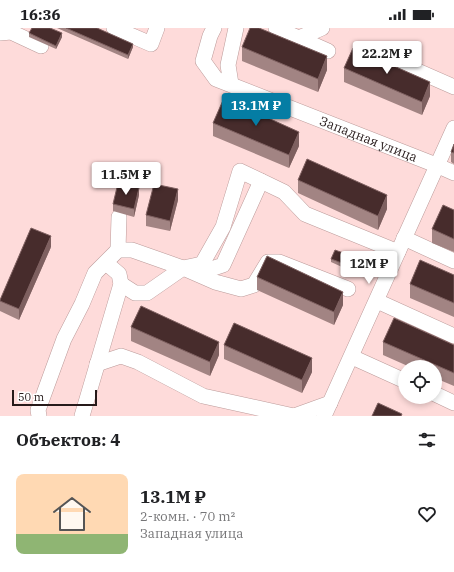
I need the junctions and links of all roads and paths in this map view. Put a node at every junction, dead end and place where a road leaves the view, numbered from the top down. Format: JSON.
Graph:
{"nodes":[{"id":1,"x":114,"y":28,"type":"edge"},
{"id":2,"x":157,"y":28,"type":"edge"},
{"id":3,"x":214,"y":28,"type":"edge"},
{"id":4,"x":236,"y":28,"type":"edge"},
{"id":5,"x":276,"y":28,"type":"edge"},
{"id":6,"x":322,"y":28,"type":"edge"},
{"id":7,"x":301,"y":33,"type":"edge"},
{"id":8,"x":0,"y":34,"type":"edge"},
{"id":9,"x":41,"y":46,"type":"dead end"},
{"id":10,"x":328,"y":51,"type":"dead end"},
{"id":11,"x":379,"y":54,"type":"dead end"},
{"id":12,"x":231,"y":84,"type":"junction"},
{"id":13,"x":454,"y":87,"type":"edge"},
{"id":14,"x":454,"y":128,"type":"edge"},
{"id":15,"x":436,"y":165,"type":"junction"},
{"id":16,"x":454,"y":173,"type":"edge"},
{"id":17,"x":261,"y":181,"type":"junction"},
{"id":18,"x":119,"y":217,"type":"dead end"},
{"id":19,"x":404,"y":238,"type":"junction"},
{"id":20,"x":118,"y":250,"type":"junction"},
{"id":21,"x":398,"y":252,"type":"junction"},
{"id":22,"x":454,"y":261,"type":"edge"},
{"id":23,"x":106,"y":263,"type":"junction"},
{"id":24,"x":202,"y":264,"type":"junction"},
{"id":25,"x":183,"y":268,"type":"junction"},
{"id":26,"x":121,"y":284,"type":"junction"},
{"id":27,"x":348,"y":290,"type":"dead end"},
{"id":28,"x":377,"y":301,"type":"junction"},
{"id":29,"x":454,"y":336,"type":"edge"},
{"id":30,"x":352,"y":357,"type":"junction"},
{"id":31,"x":97,"y":364,"type":"junction"},
{"id":32,"x":398,"y":378,"type":"edge"},
{"id":33,"x":442,"y":397,"type":"edge"},
{"id":34,"x":454,"y":403,"type":"edge"},
{"id":35,"x":327,"y":410,"type":"edge"},
{"id":36,"x":39,"y":416,"type":"edge"},
{"id":37,"x":82,"y":416,"type":"edge"}],
"edges":[{"from":1,"to":2,"type":"street"},
{"from":3,"to":12,"type":"street","name":"Западная улица"},
{"from":4,"to":12,"type":"street"},
{"from":5,"to":7,"type":"street"},
{"from":6,"to":7,"type":"street"},
{"from":7,"to":10,"type":"street"},
{"from":8,"to":9,"type":"street"},
{"from":11,"to":13,"type":"street"},
{"from":12,"to":15,"type":"street","name":"Западная улица"},
{"from":14,"to":15,"type":"street"},
{"from":15,"to":16,"type":"street","name":"Западная улица"},
{"from":15,"to":19,"type":"street"},
{"from":17,"to":21,"type":"street"},
{"from":17,"to":24,"type":"street"},
{"from":17,"to":24,"type":"street"},
{"from":18,"to":20,"type":"street"},
{"from":19,"to":21,"type":"street"},
{"from":19,"to":22,"type":"street"},
{"from":20,"to":23,"type":"street"},
{"from":20,"to":25,"type":"street"},
{"from":21,"to":28,"type":"street"},
{"from":23,"to":26,"type":"street"},
{"from":23,"to":36,"type":"street"},
{"from":24,"to":25,"type":"street"},
{"from":25,"to":26,"type":"street"},
{"from":25,"to":27,"type":"street"},
{"from":26,"to":31,"type":"street"},
{"from":28,"to":29,"type":"street"},
{"from":28,"to":30,"type":"street"},
{"from":30,"to":32,"type":"street"},
{"from":30,"to":35,"type":"street"},
{"from":31,"to":35,"type":"street"},
{"from":31,"to":37,"type":"street"},
{"from":33,"to":34,"type":"street"}]}
